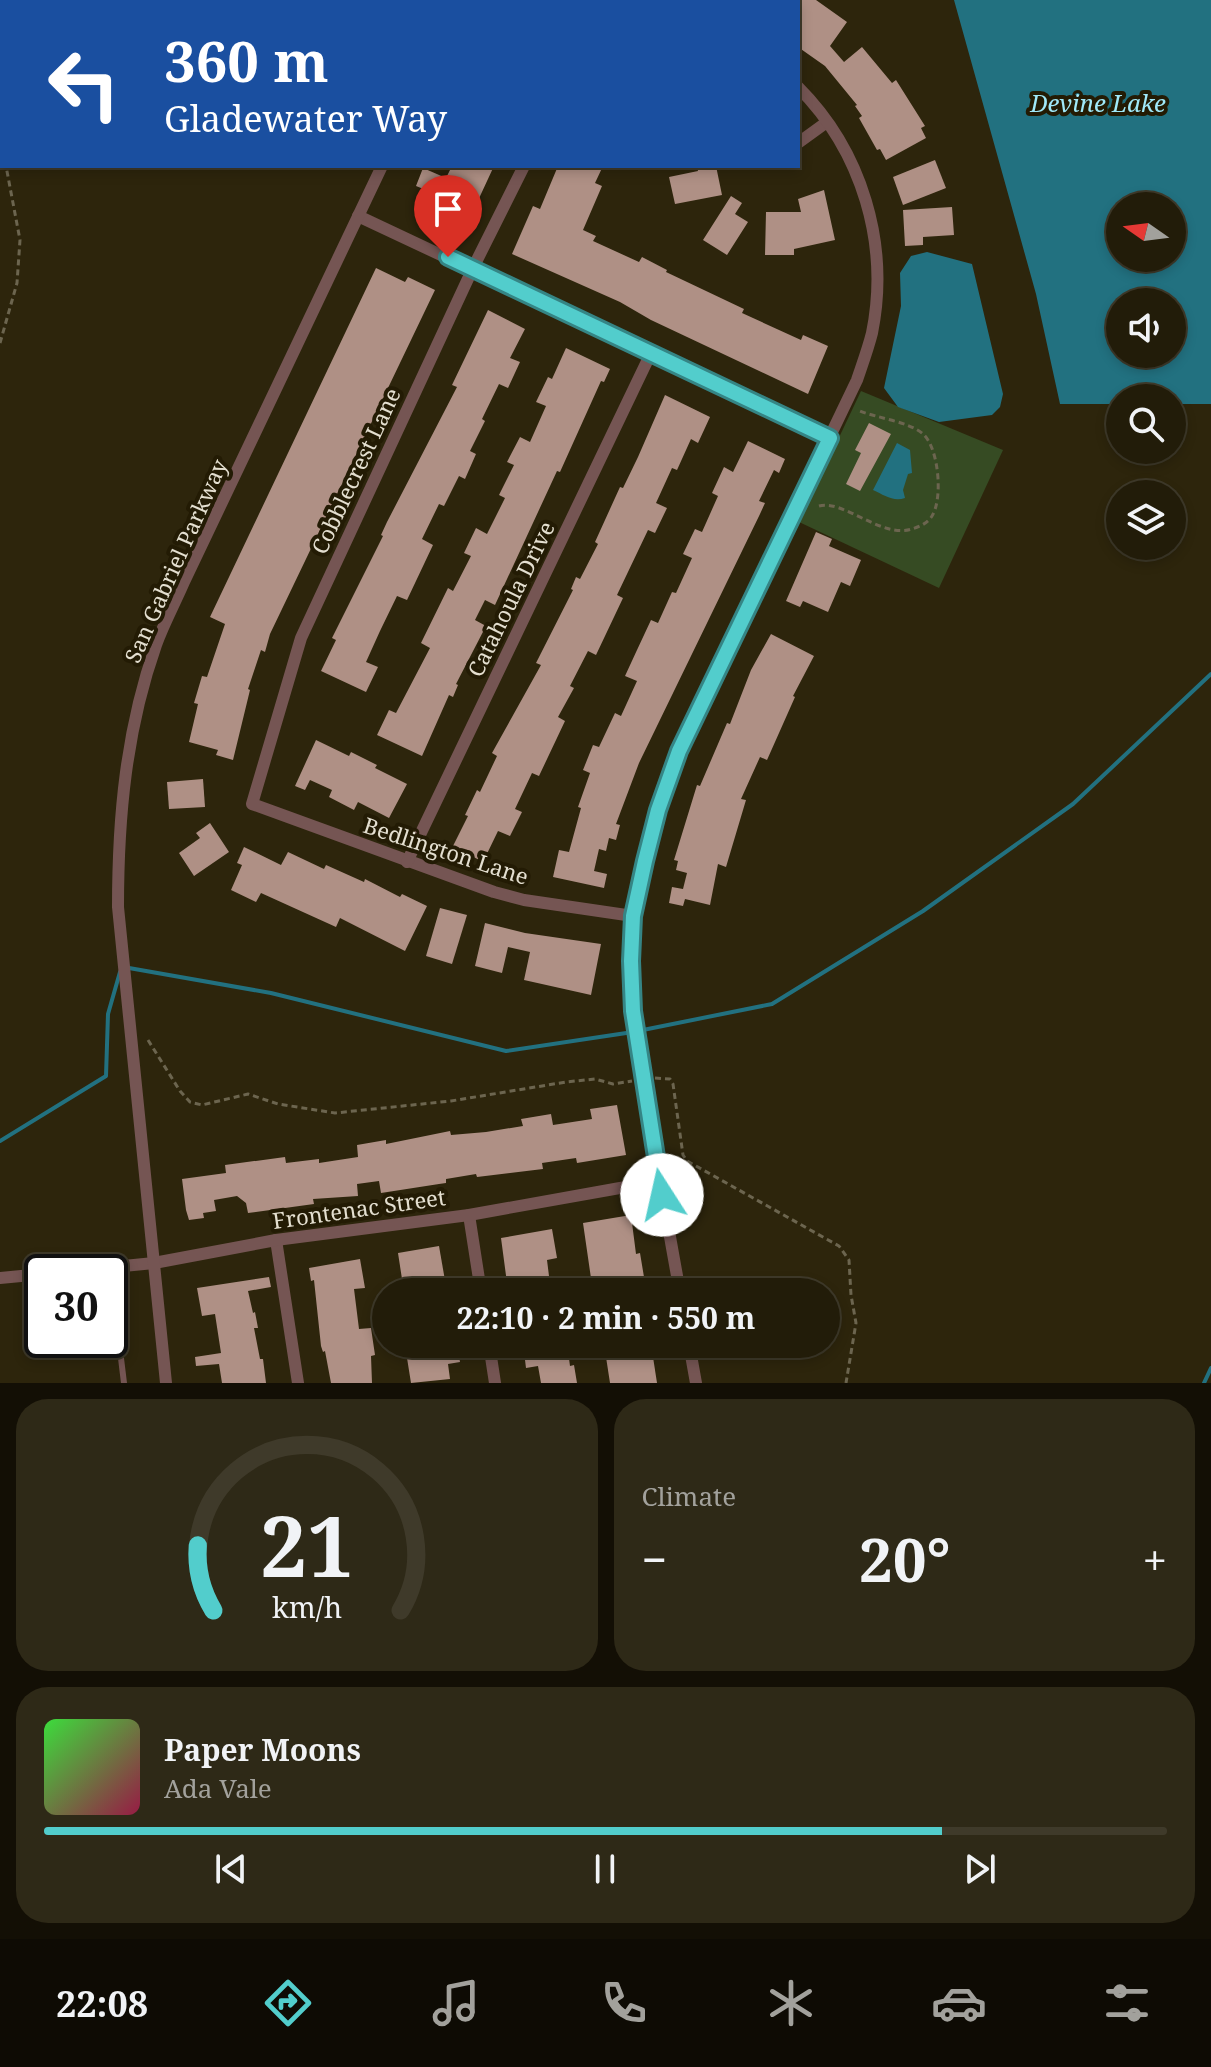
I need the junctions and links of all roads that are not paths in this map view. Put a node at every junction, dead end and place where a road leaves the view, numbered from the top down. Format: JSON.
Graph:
{"nodes":[{"id":1,"x":800,"y":89,"type":"edge"},
{"id":2,"x":827,"y":122,"type":"junction"},
{"id":3,"x":800,"y":142,"type":"edge"},
{"id":4,"x":381,"y":168,"type":"edge"},
{"id":5,"x":523,"y":168,"type":"edge"},
{"id":6,"x":358,"y":216,"type":"junction"},
{"id":7,"x":473,"y":268,"type":"junction"},
{"id":8,"x":651,"y":353,"type":"junction"},
{"id":9,"x":830,"y":438,"type":"junction"},
{"id":10,"x":252,"y":804,"type":"joint"},
{"id":11,"x":407,"y":862,"type":"junction"},
{"id":12,"x":633,"y":916,"type":"junction"},
{"id":13,"x":659,"y":1181,"type":"junction"},
{"id":14,"x":469,"y":1215,"type":"junction"},
{"id":15,"x":276,"y":1240,"type":"junction"},
{"id":16,"x":154,"y":1263,"type":"junction"},
{"id":17,"x":128,"y":1265,"type":"edge"},
{"id":18,"x":24,"y":1276,"type":"edge"},
{"id":19,"x":0,"y":1278,"type":"edge"},
{"id":20,"x":479,"y":1278,"type":"edge"},
{"id":21,"x":677,"y":1278,"type":"edge"},
{"id":22,"x":121,"y":1358,"type":"edge"},
{"id":23,"x":491,"y":1358,"type":"edge"},
{"id":24,"x":692,"y":1358,"type":"edge"},
{"id":25,"x":124,"y":1383,"type":"edge"},
{"id":26,"x":166,"y":1383,"type":"edge"},
{"id":27,"x":298,"y":1383,"type":"edge"},
{"id":28,"x":495,"y":1383,"type":"edge"},
{"id":29,"x":696,"y":1383,"type":"edge"}],
"edges":[{"from":1,"to":2,"type":"street"},
{"from":2,"to":3,"type":"street"},
{"from":2,"to":9,"type":"street"},
{"from":4,"to":6,"type":"street","name":"San Gabriel Parkway"},
{"from":5,"to":7,"type":"street","name":"Cobblecrest Lane"},
{"from":6,"to":7,"type":"street"},
{"from":6,"to":16,"type":"street","name":"San Gabriel Parkway"},
{"from":7,"to":8,"type":"street"},
{"from":7,"to":10,"type":"street","name":"Cobblecrest Lane"},
{"from":8,"to":9,"type":"street"},
{"from":8,"to":11,"type":"street","name":"Catahoula Drive"},
{"from":9,"to":12,"type":"street"},
{"from":10,"to":11,"type":"street","name":"Bedlington Lane"},
{"from":11,"to":12,"type":"street","name":"Bedlington Lane"},
{"from":12,"to":13,"type":"street"},
{"from":13,"to":14,"type":"street","name":"Frontenac Street"},
{"from":13,"to":21,"type":"street"},
{"from":14,"to":15,"type":"street","name":"Frontenac Street"},
{"from":14,"to":20,"type":"street"},
{"from":15,"to":16,"type":"street","name":"Frontenac Street"},
{"from":15,"to":27,"type":"street"},
{"from":16,"to":17,"type":"street","name":"Frontenac Street"},
{"from":16,"to":26,"type":"street","name":"San Gabriel Parkway"},
{"from":18,"to":19,"type":"street"},
{"from":22,"to":25,"type":"lane"},
{"from":23,"to":28,"type":"street"},
{"from":24,"to":29,"type":"street"}]}
